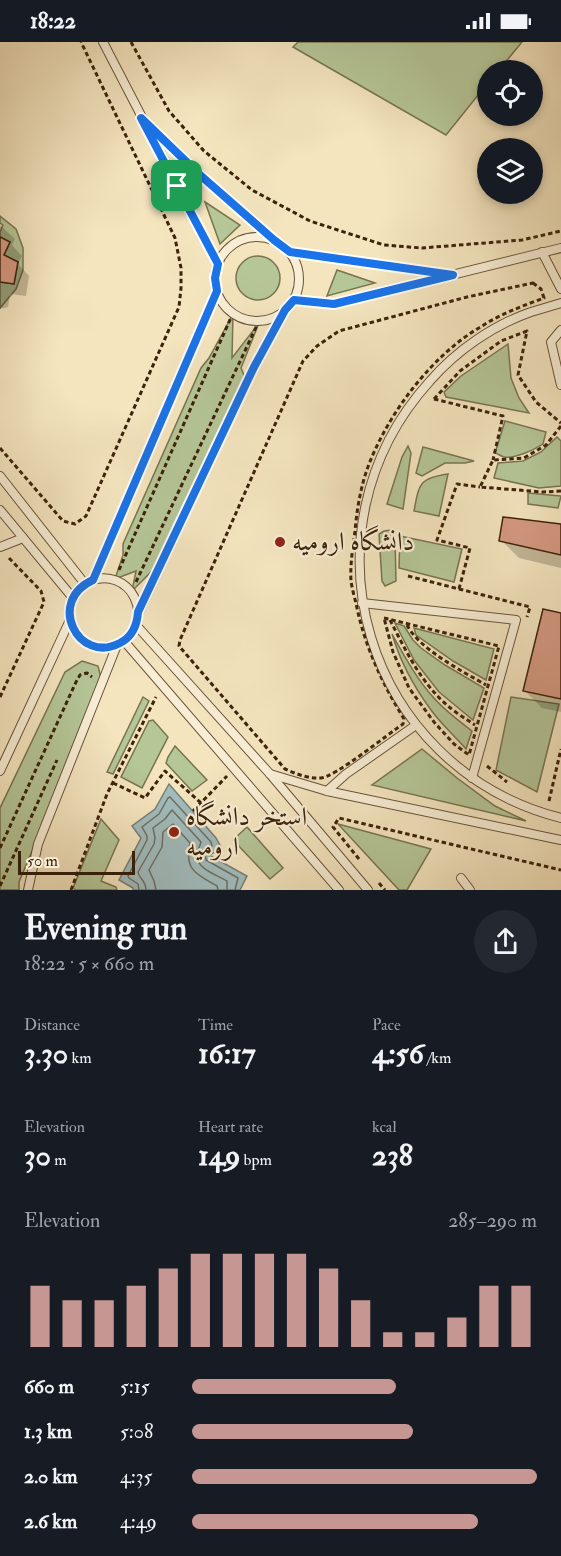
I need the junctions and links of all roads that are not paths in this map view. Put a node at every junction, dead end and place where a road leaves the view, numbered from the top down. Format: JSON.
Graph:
{"nodes":[{"id":1,"x":103,"y":42,"type":"edge"},
{"id":2,"x":141,"y":118,"type":"junction"},
{"id":3,"x":274,"y":240,"type":"junction"},
{"id":4,"x":561,"y":248,"type":"edge"},
{"id":5,"x":290,"y":252,"type":"junction"},
{"id":6,"x":542,"y":252,"type":"junction"},
{"id":7,"x":218,"y":264,"type":"junction"},
{"id":8,"x":453,"y":275,"type":"junction"},
{"id":9,"x":561,"y":289,"type":"edge"},
{"id":10,"x":217,"y":291,"type":"junction"},
{"id":11,"x":294,"y":300,"type":"junction"},
{"id":12,"x":561,"y":303,"type":"edge"},
{"id":13,"x":285,"y":310,"type":"junction"},
{"id":14,"x":561,"y":330,"type":"edge"},
{"id":15,"x":561,"y":385,"type":"edge"},
{"id":16,"x":0,"y":476,"type":"edge"},
{"id":17,"x":0,"y":510,"type":"edge"},
{"id":18,"x":23,"y":538,"type":"junction"},
{"id":19,"x":0,"y":548,"type":"edge"},
{"id":20,"x":89,"y":582,"type":"junction"},
{"id":21,"x":72,"y":598,"type":"junction"},
{"id":22,"x":362,"y":603,"type":"junction"},
{"id":23,"x":138,"y":612,"type":"junction"},
{"id":24,"x":70,"y":620,"type":"junction"},
{"id":25,"x":136,"y":625,"type":"junction"},
{"id":26,"x":120,"y":643,"type":"junction"},
{"id":27,"x":416,"y":725,"type":"junction"},
{"id":28,"x":0,"y":771,"type":"edge"},
{"id":29,"x":270,"y":774,"type":"junction"},
{"id":30,"x":472,"y":778,"type":"junction"},
{"id":31,"x":327,"y":791,"type":"junction"},
{"id":32,"x":561,"y":819,"type":"edge"},
{"id":33,"x":561,"y":840,"type":"edge"},
{"id":34,"x":461,"y":878,"type":"dead end"},
{"id":35,"x":28,"y":890,"type":"edge"},
{"id":36,"x":339,"y":890,"type":"edge"},
{"id":37,"x":368,"y":890,"type":"edge"},
{"id":38,"x":470,"y":890,"type":"edge"}],
"edges":[{"from":1,"to":2,"type":"lane"},
{"from":2,"to":3,"type":"lane"},
{"from":2,"to":7,"type":"lane"},
{"from":3,"to":5,"type":"lane"},
{"from":3,"to":7,"type":"lane"},
{"from":4,"to":6,"type":"lane"},
{"from":5,"to":8,"type":"lane"},
{"from":5,"to":11,"type":"lane"},
{"from":6,"to":8,"type":"lane"},
{"from":6,"to":9,"type":"lane"},
{"from":7,"to":10,"type":"lane"},
{"from":8,"to":11,"type":"lane"},
{"from":10,"to":13,"type":"lane"},
{"from":10,"to":20,"type":"lane"},
{"from":11,"to":13,"type":"lane"},
{"from":12,"to":22,"type":"lane"},
{"from":13,"to":23,"type":"lane"},
{"from":14,"to":15,"type":"lane"},
{"from":16,"to":20,"type":"lane"},
{"from":17,"to":18,"type":"lane"},
{"from":18,"to":19,"type":"lane"},
{"from":18,"to":21,"type":"lane"},
{"from":20,"to":21,"type":"lane"},
{"from":20,"to":23,"type":"lane"},
{"from":21,"to":24,"type":"lane"},
{"from":22,"to":27,"type":"lane"},
{"from":22,"to":30,"type":"lane"},
{"from":23,"to":25,"type":"lane"},
{"from":24,"to":26,"type":"lane"},
{"from":24,"to":28,"type":"lane"},
{"from":25,"to":26,"type":"lane"},
{"from":25,"to":29,"type":"lane"},
{"from":26,"to":35,"type":"lane"},
{"from":26,"to":36,"type":"lane"},
{"from":27,"to":30,"type":"lane"},
{"from":27,"to":31,"type":"lane"},
{"from":29,"to":31,"type":"lane"},
{"from":29,"to":37,"type":"lane"},
{"from":30,"to":32,"type":"lane"},
{"from":31,"to":33,"type":"lane"},
{"from":34,"to":38,"type":"lane"}]}
